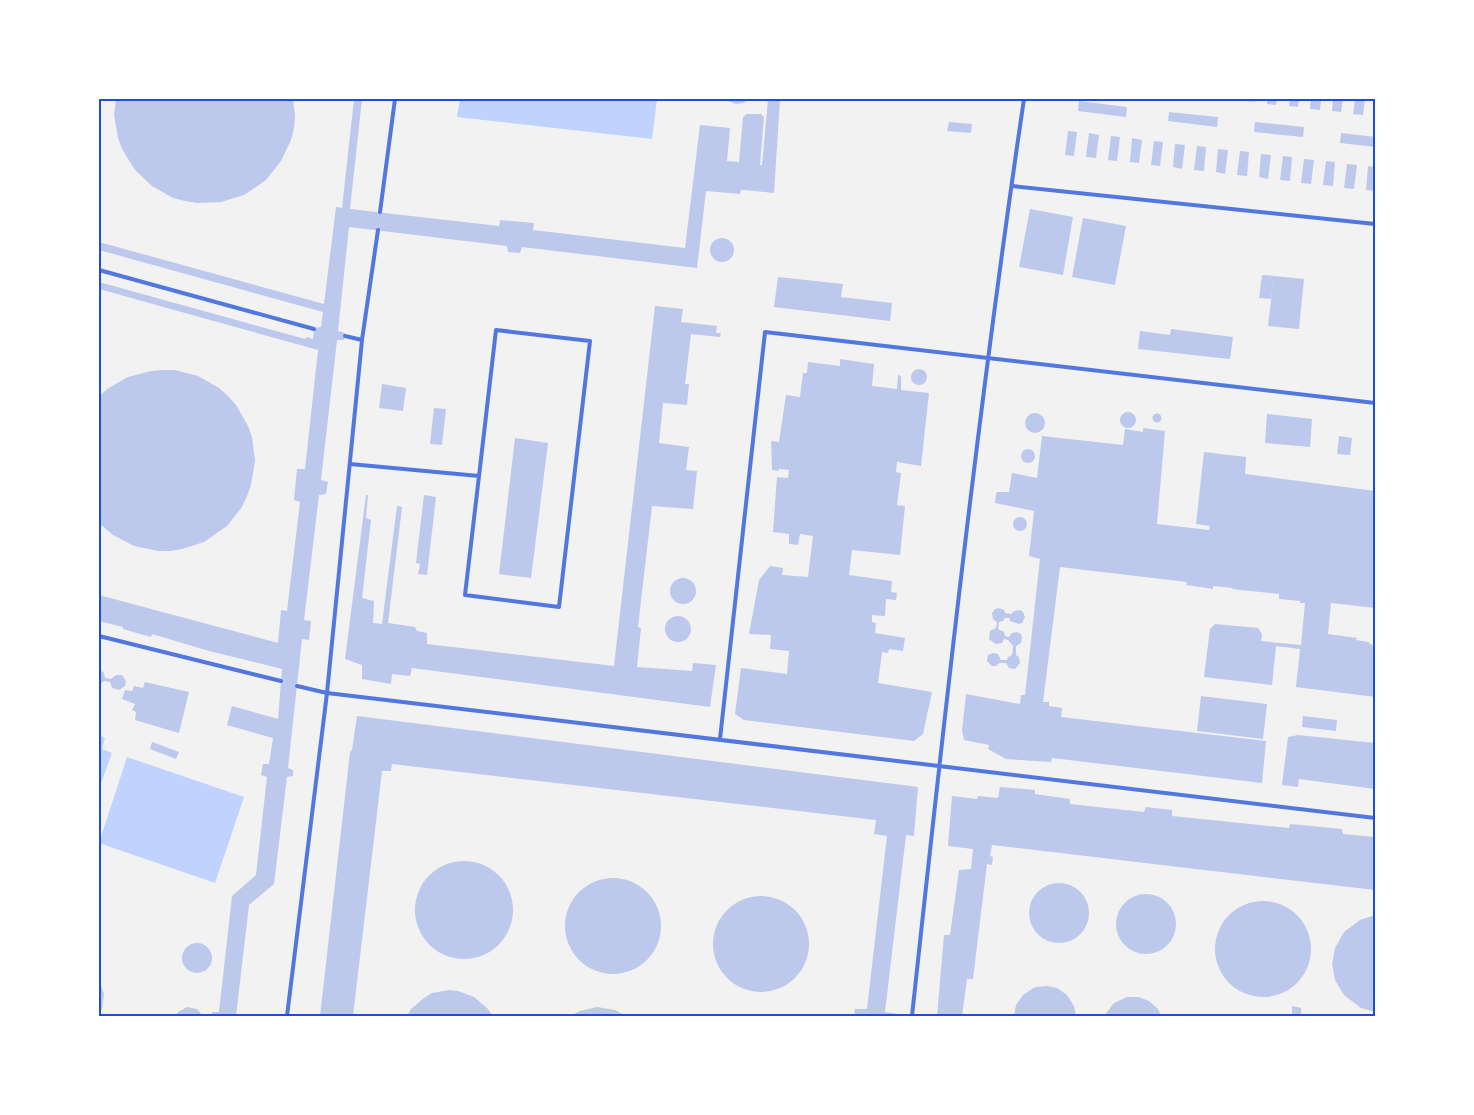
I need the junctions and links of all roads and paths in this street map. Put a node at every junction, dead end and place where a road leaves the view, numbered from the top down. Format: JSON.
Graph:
{"nodes":[{"id":1,"x":395,"y":99,"type":"edge"},
{"id":2,"x":1024,"y":99,"type":"edge"},
{"id":3,"x":1012,"y":186,"type":"junction"},
{"id":4,"x":380,"y":212,"type":"dead end"},
{"id":5,"x":1375,"y":224,"type":"edge"},
{"id":6,"x":378,"y":230,"type":"dead end"},
{"id":7,"x":99,"y":270,"type":"edge"},
{"id":8,"x":314,"y":329,"type":"dead end"},
{"id":9,"x":344,"y":336,"type":"dead end"},
{"id":10,"x":362,"y":340,"type":"junction"},
{"id":11,"x":989,"y":358,"type":"junction"},
{"id":12,"x":1375,"y":403,"type":"edge"},
{"id":13,"x":350,"y":464,"type":"junction"},
{"id":14,"x":479,"y":476,"type":"junction"},
{"id":15,"x":99,"y":636,"type":"edge"},
{"id":16,"x":281,"y":681,"type":"dead end"},
{"id":17,"x":297,"y":686,"type":"dead end"},
{"id":18,"x":327,"y":693,"type":"junction"},
{"id":19,"x":720,"y":739,"type":"junction"},
{"id":20,"x":939,"y":765,"type":"junction"},
{"id":21,"x":1375,"y":818,"type":"edge"},
{"id":22,"x":287,"y":1016,"type":"edge"},
{"id":23,"x":912,"y":1016,"type":"edge"}],
"edges":[{"from":1,"to":4,"type":"lane"},
{"from":2,"to":3,"type":"lane"},
{"from":3,"to":5,"type":"lane"},
{"from":3,"to":11,"type":"lane"},
{"from":6,"to":10,"type":"lane"},
{"from":7,"to":8,"type":"lane"},
{"from":9,"to":10,"type":"lane"},
{"from":10,"to":13,"type":"lane"},
{"from":11,"to":12,"type":"lane"},
{"from":11,"to":19,"type":"lane"},
{"from":11,"to":20,"type":"lane"},
{"from":13,"to":14,"type":"lane"},
{"from":13,"to":18,"type":"lane"},
{"from":14,"to":14,"type":"lane"},
{"from":15,"to":16,"type":"lane"},
{"from":17,"to":18,"type":"lane"},
{"from":18,"to":19,"type":"lane"},
{"from":18,"to":22,"type":"lane"},
{"from":19,"to":20,"type":"lane"},
{"from":20,"to":21,"type":"lane"},
{"from":20,"to":23,"type":"lane"}]}
